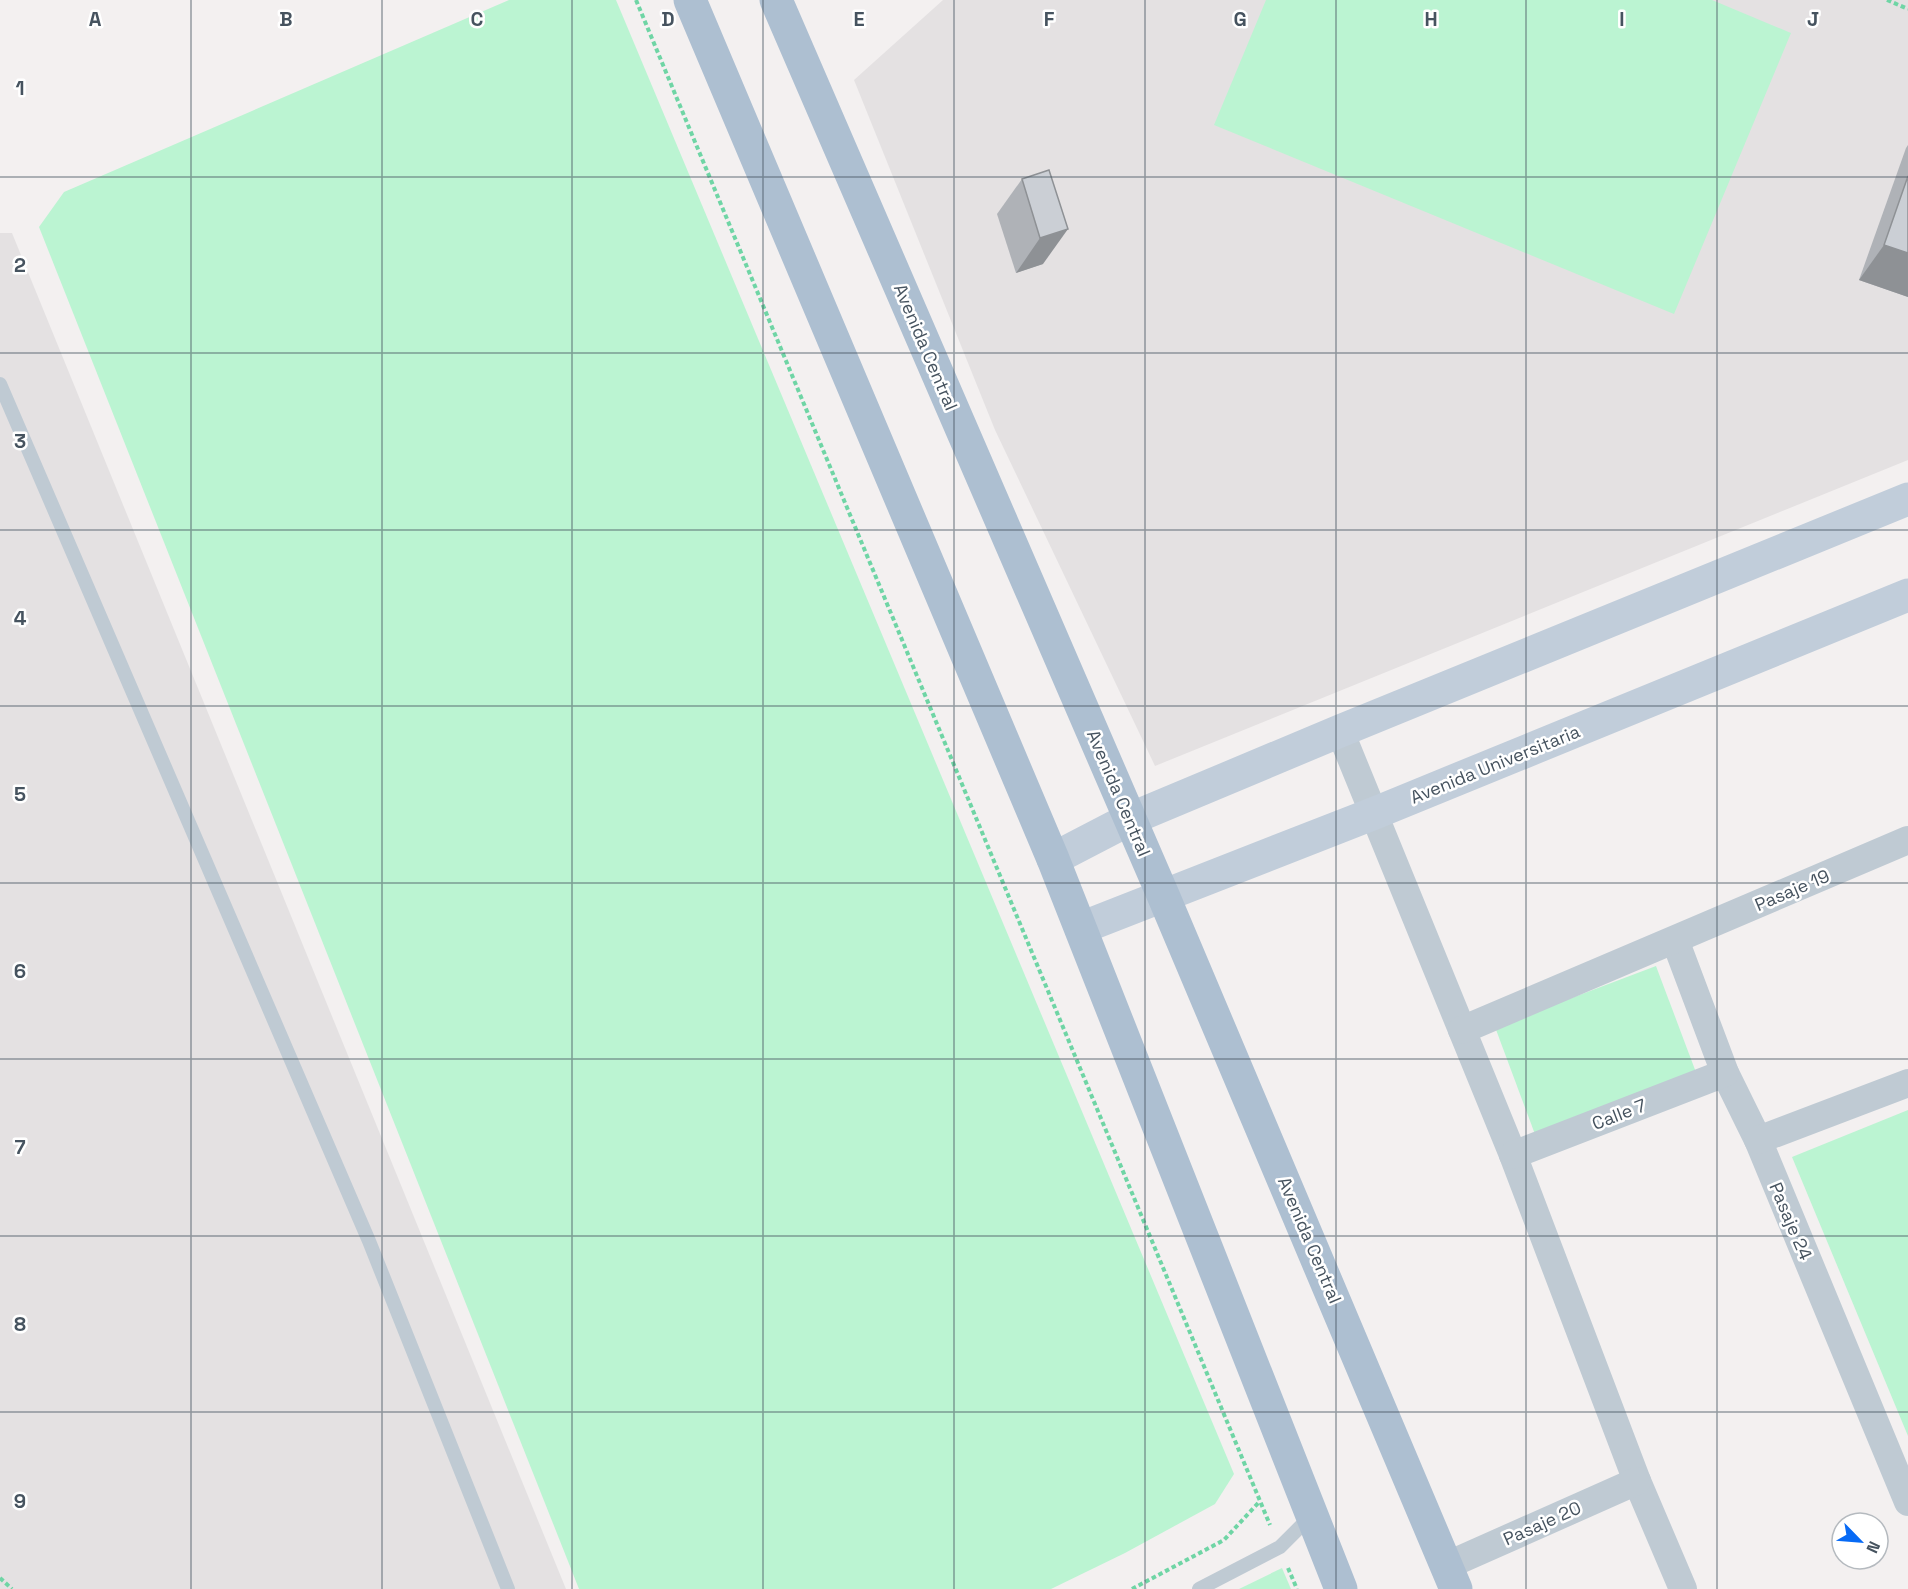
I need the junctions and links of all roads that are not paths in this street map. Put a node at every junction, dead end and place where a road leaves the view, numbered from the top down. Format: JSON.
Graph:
{"nodes":[{"id":1,"x":690,"y":0,"type":"edge"},
{"id":2,"x":776,"y":0,"type":"edge"},
{"id":3,"x":0,"y":384,"type":"edge"},
{"id":4,"x":1908,"y":499,"type":"edge"},
{"id":5,"x":1908,"y":595,"type":"edge"},
{"id":6,"x":1340,"y":731,"type":"junction"},
{"id":7,"x":1375,"y":813,"type":"junction"},
{"id":8,"x":1130,"y":819,"type":"junction"},
{"id":9,"x":1908,"y":840,"type":"edge"},
{"id":10,"x":1053,"y":859,"type":"junction"},
{"id":11,"x":1163,"y":895,"type":"junction"},
{"id":12,"x":1081,"y":928,"type":"junction"},
{"id":13,"x":1675,"y":940,"type":"junction"},
{"id":14,"x":1462,"y":1030,"type":"junction"},
{"id":15,"x":1725,"y":1073,"type":"junction"},
{"id":16,"x":1908,"y":1083,"type":"edge"},
{"id":17,"x":1758,"y":1140,"type":"junction"},
{"id":18,"x":1512,"y":1155,"type":"junction"},
{"id":19,"x":1637,"y":1481,"type":"junction"},
{"id":20,"x":1908,"y":1502,"type":"edge"},
{"id":21,"x":1312,"y":1515,"type":"junction"},
{"id":22,"x":1452,"y":1577,"type":"edge"},
{"id":23,"x":508,"y":1589,"type":"edge"},
{"id":24,"x":1199,"y":1589,"type":"edge"},
{"id":25,"x":1341,"y":1589,"type":"edge"},
{"id":26,"x":1683,"y":1589,"type":"edge"}],
"edges":[{"from":1,"to":10,"type":"main road"},
{"from":2,"to":8,"type":"main road","name":"Avenida Central"},
{"from":3,"to":23,"type":"lane"},
{"from":4,"to":6,"type":"main road"},
{"from":5,"to":7,"type":"main road","name":"Avenida Universitaria"},
{"from":6,"to":7,"type":"street"},
{"from":6,"to":8,"type":"main road"},
{"from":7,"to":11,"type":"main road","name":"Avenida Universitaria"},
{"from":7,"to":14,"type":"street"},
{"from":8,"to":10,"type":"main road"},
{"from":8,"to":11,"type":"main road","name":"Avenida Central"},
{"from":9,"to":13,"type":"street","name":"Pasaje 19"},
{"from":10,"to":12,"type":"main road"},
{"from":11,"to":12,"type":"main road","name":"Avenida Universitaria"},
{"from":11,"to":22,"type":"main road","name":"Avenida Central"},
{"from":12,"to":21,"type":"main road"},
{"from":13,"to":14,"type":"street","name":"Pasaje 19"},
{"from":13,"to":15,"type":"street","name":"Pasaje 24"},
{"from":14,"to":18,"type":"street"},
{"from":15,"to":17,"type":"street","name":"Pasaje 24"},
{"from":15,"to":18,"type":"street","name":"Calle 7"},
{"from":16,"to":17,"type":"street"},
{"from":17,"to":20,"type":"street","name":"Pasaje 24"},
{"from":18,"to":19,"type":"street"},
{"from":19,"to":22,"type":"street","name":"Pasaje 20"},
{"from":19,"to":26,"type":"street"},
{"from":21,"to":24,"type":"lane"},
{"from":21,"to":25,"type":"main road"}]}
